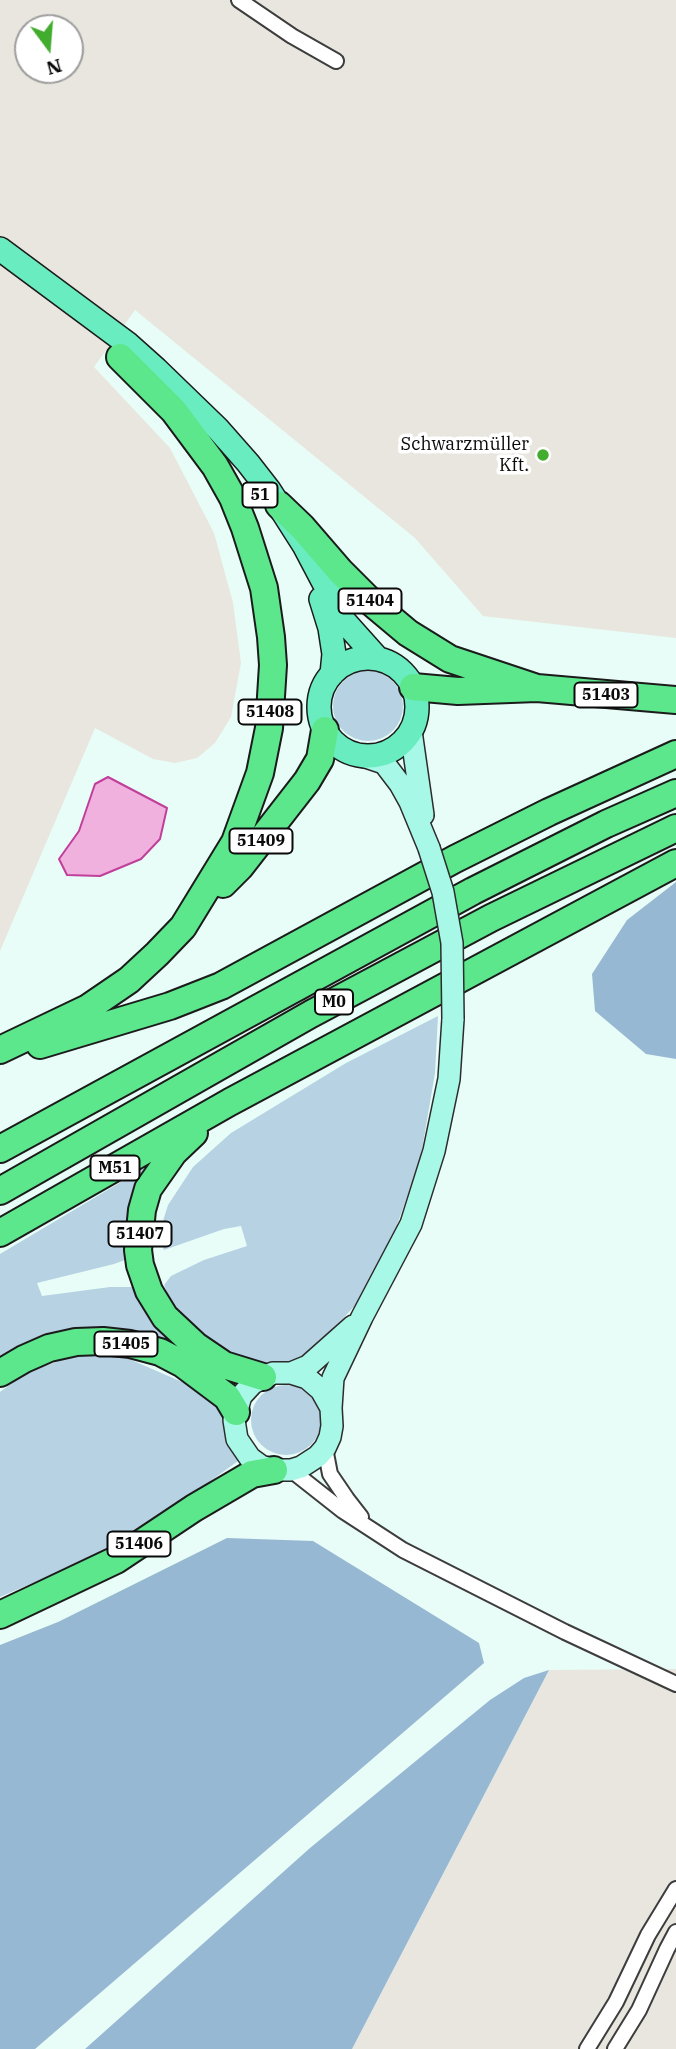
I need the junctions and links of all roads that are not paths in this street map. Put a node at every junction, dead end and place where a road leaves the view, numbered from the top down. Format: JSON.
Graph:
{"nodes":[{"id":1,"x":239,"y":0,"type":"edge"},
{"id":2,"x":336,"y":61,"type":"dead end"},
{"id":3,"x":0,"y":249,"type":"edge"},
{"id":4,"x":0,"y":269,"type":"edge"},
{"id":5,"x":120,"y":357,"type":"junction"},
{"id":6,"x":279,"y":505,"type":"junction"},
{"id":7,"x":378,"y":659,"type":"junction"},
{"id":8,"x":332,"y":674,"type":"junction"},
{"id":9,"x":413,"y":687,"type":"junction"},
{"id":10,"x":537,"y":688,"type":"junction"},
{"id":11,"x":676,"y":700,"type":"edge"},
{"id":12,"x":325,"y":730,"type":"junction"},
{"id":13,"x":411,"y":731,"type":"junction"},
{"id":14,"x":676,"y":754,"type":"edge"},
{"id":15,"x":360,"y":755,"type":"junction"},
{"id":16,"x":676,"y":793,"type":"edge"},
{"id":17,"x":676,"y":828,"type":"edge"},
{"id":18,"x":429,"y":848,"type":"junction"},
{"id":19,"x":676,"y":863,"type":"edge"},
{"id":20,"x":192,"y":915,"type":"junction"},
{"id":21,"x":0,"y":1050,"type":"edge"},
{"id":22,"x":0,"y":1056,"type":"edge"},
{"id":23,"x":230,"y":1102,"type":"junction"},
{"id":24,"x":0,"y":1149,"type":"edge"},
{"id":25,"x":0,"y":1191,"type":"edge"},
{"id":26,"x":0,"y":1233,"type":"edge"},
{"id":27,"x":362,"y":1317,"type":"junction"},
{"id":28,"x":0,"y":1373,"type":"edge"},
{"id":29,"x":291,"y":1373,"type":"junction"},
{"id":30,"x":263,"y":1377,"type":"junction"},
{"id":31,"x":331,"y":1408,"type":"junction"},
{"id":32,"x":236,"y":1412,"type":"junction"},
{"id":33,"x":325,"y":1448,"type":"junction"},
{"id":34,"x":283,"y":1470,"type":"junction"},
{"id":35,"x":371,"y":1528,"type":"junction"},
{"id":36,"x":0,"y":1615,"type":"edge"},
{"id":37,"x":649,"y":1671,"type":"junction"},
{"id":38,"x":676,"y":1684,"type":"edge"},
{"id":39,"x":676,"y":1691,"type":"edge"},
{"id":40,"x":676,"y":1889,"type":"edge"},
{"id":41,"x":676,"y":1933,"type":"edge"},
{"id":42,"x":587,"y":2049,"type":"edge"},
{"id":43,"x":615,"y":2049,"type":"edge"}],
"edges":[{"from":1,"to":2,"type":"street"},
{"from":3,"to":6,"type":"main road","number":"51"},
{"from":4,"to":5,"type":"main road","number":"51"},
{"from":5,"to":8,"type":"main road","number":"51"},
{"from":5,"to":20,"type":"highway","number":"51408"},
{"from":6,"to":7,"type":"main road","number":"51"},
{"from":6,"to":10,"type":"highway","number":"51404"},
{"from":7,"to":8,"type":"main road"},
{"from":7,"to":9,"type":"main road","number":"51"},
{"from":8,"to":12,"type":"main road","number":"51"},
{"from":9,"to":10,"type":"highway","number":"51403"},
{"from":9,"to":13,"type":"main road"},
{"from":10,"to":11,"type":"highway","number":"51403"},
{"from":12,"to":15,"type":"main road"},
{"from":12,"to":20,"type":"highway","number":"51409"},
{"from":13,"to":15,"type":"main road"},
{"from":13,"to":18,"type":"street"},
{"from":14,"to":22,"type":"highway"},
{"from":15,"to":18,"type":"street"},
{"from":16,"to":24,"type":"highway","number":"M0"},
{"from":17,"to":25,"type":"highway","number":"M0"},
{"from":18,"to":27,"type":"street","bridge":true},
{"from":19,"to":23,"type":"highway"},
{"from":20,"to":21,"type":"highway","number":"51408"},
{"from":23,"to":26,"type":"highway","number":"M51"},
{"from":23,"to":30,"type":"highway","number":"51407"},
{"from":27,"to":29,"type":"street"},
{"from":27,"to":31,"type":"street"},
{"from":28,"to":32,"type":"highway","number":"51405"},
{"from":29,"to":30,"type":"street"},
{"from":29,"to":31,"type":"street"},
{"from":30,"to":32,"type":"street"},
{"from":31,"to":33,"type":"street"},
{"from":32,"to":34,"type":"street"},
{"from":33,"to":34,"type":"street","number":"51406"},
{"from":33,"to":35,"type":"street"},
{"from":34,"to":35,"type":"street"},
{"from":34,"to":36,"type":"highway","number":"51406"},
{"from":35,"to":37,"type":"street"},
{"from":37,"to":38,"type":"street"},
{"from":37,"to":39,"type":"street"},
{"from":40,"to":42,"type":"street"},
{"from":41,"to":43,"type":"street"}]}
